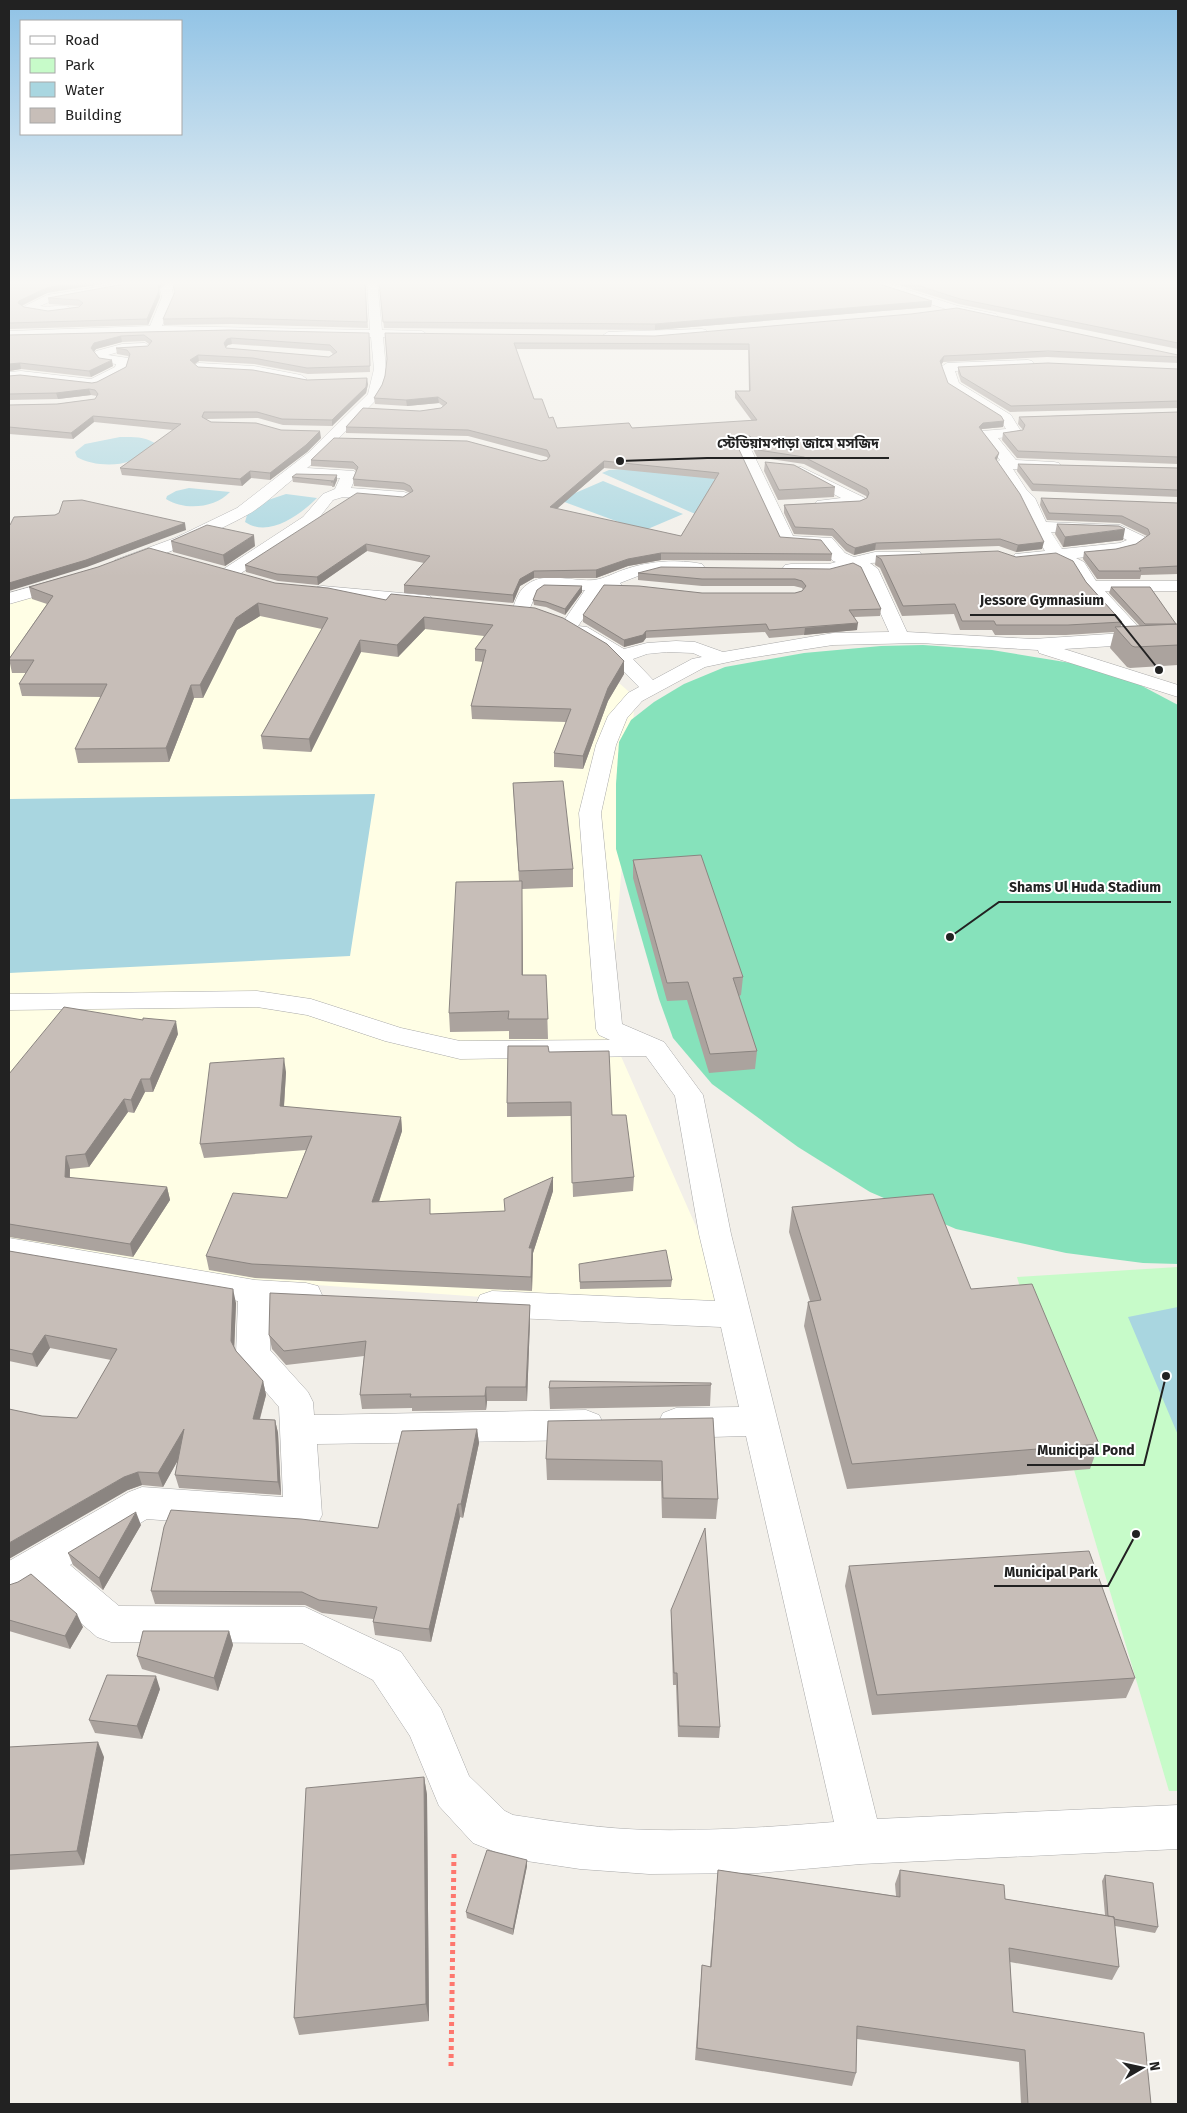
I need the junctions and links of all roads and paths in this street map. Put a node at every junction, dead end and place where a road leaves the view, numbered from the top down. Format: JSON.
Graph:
{"nodes":[{"id":1,"x":44,"y":380,"type":"edge"},
{"id":2,"x":62,"y":380,"type":"edge"},
{"id":3,"x":100,"y":380,"type":"edge"},
{"id":4,"x":306,"y":380,"type":"edge"},
{"id":5,"x":318,"y":380,"type":"edge"},
{"id":6,"x":373,"y":380,"type":"edge"},
{"id":7,"x":952,"y":380,"type":"edge"},
{"id":8,"x":25,"y":387,"type":"edge"},
{"id":9,"x":359,"y":409,"type":"junction"},
{"id":10,"x":378,"y":410,"type":"edge"},
{"id":11,"x":1006,"y":418,"type":"junction"},
{"id":12,"x":1025,"y":418,"type":"edge"},
{"id":13,"x":743,"y":447,"type":"edge"},
{"id":14,"x":750,"y":464,"type":"junction"},
{"id":15,"x":1012,"y":465,"type":"junction"},
{"id":16,"x":770,"y":466,"type":"edge"},
{"id":17,"x":1070,"y":466,"type":"edge"},
{"id":18,"x":789,"y":468,"type":"edge"},
{"id":19,"x":287,"y":476,"type":"junction"},
{"id":20,"x":343,"y":488,"type":"junction"},
{"id":21,"x":404,"y":496,"type":"edge"},
{"id":22,"x":1027,"y":498,"type":"junction"},
{"id":23,"x":1046,"y":498,"type":"edge"},
{"id":24,"x":810,"y":505,"type":"edge"},
{"id":25,"x":791,"y":506,"type":"edge"},
{"id":26,"x":771,"y":507,"type":"junction"},
{"id":27,"x":1041,"y":527,"type":"junction"},
{"id":28,"x":150,"y":552,"type":"junction"},
{"id":29,"x":1057,"y":554,"type":"junction"},
{"id":30,"x":932,"y":555,"type":"edge"},
{"id":31,"x":1006,"y":556,"type":"edge"},
{"id":32,"x":176,"y":560,"type":"edge"},
{"id":33,"x":852,"y":563,"type":"junction"},
{"id":34,"x":109,"y":568,"type":"edge"},
{"id":35,"x":210,"y":569,"type":"edge"},
{"id":36,"x":770,"y":569,"type":"edge"},
{"id":37,"x":705,"y":573,"type":"edge"},
{"id":38,"x":228,"y":574,"type":"junction"},
{"id":39,"x":85,"y":576,"type":"edge"},
{"id":40,"x":252,"y":581,"type":"edge"},
{"id":41,"x":598,"y":585,"type":"junction"},
{"id":42,"x":1092,"y":586,"type":"junction"},
{"id":43,"x":1178,"y":586,"type":"edge"},
{"id":44,"x":648,"y":587,"type":"edge"},
{"id":45,"x":305,"y":590,"type":"edge"},
{"id":46,"x":9,"y":599,"type":"edge"},
{"id":47,"x":436,"y":602,"type":"edge"},
{"id":48,"x":502,"y":609,"type":"edge"},
{"id":49,"x":521,"y":611,"type":"junction"},
{"id":50,"x":555,"y":619,"type":"junction"},
{"id":51,"x":900,"y":637,"type":"junction"},
{"id":52,"x":1178,"y":637,"type":"edge"},
{"id":53,"x":1138,"y":638,"type":"junction"},
{"id":54,"x":1032,"y":645,"type":"junction"},
{"id":55,"x":621,"y":657,"type":"junction"},
{"id":56,"x":721,"y":658,"type":"junction"},
{"id":57,"x":650,"y":688,"type":"junction"},
{"id":58,"x":1178,"y":691,"type":"edge"},
{"id":59,"x":9,"y":1002,"type":"edge"},
{"id":60,"x":654,"y":1048,"type":"junction"},
{"id":61,"x":9,"y":1250,"type":"edge"},
{"id":62,"x":255,"y":1292,"type":"junction"},
{"id":63,"x":334,"y":1296,"type":"edge"},
{"id":64,"x":461,"y":1302,"type":"edge"},
{"id":65,"x":735,"y":1316,"type":"junction"},
{"id":66,"x":760,"y":1422,"type":"junction"},
{"id":67,"x":298,"y":1430,"type":"junction"},
{"id":68,"x":24,"y":1572,"type":"edge"},
{"id":69,"x":454,"y":1791,"type":"junction"},
{"id":70,"x":1178,"y":1827,"type":"edge"},
{"id":71,"x":861,"y":1842,"type":"junction"},
{"id":72,"x":451,"y":2066,"type":"dead end"}],
"edges":[{"from":1,"to":8,"type":"street"},
{"from":2,"to":3,"type":"street"},
{"from":4,"to":5,"type":"street"},
{"from":6,"to":9,"type":"street"},
{"from":7,"to":11,"type":"street"},
{"from":9,"to":10,"type":"street"},
{"from":9,"to":19,"type":"street"},
{"from":11,"to":12,"type":"street"},
{"from":11,"to":15,"type":"street"},
{"from":13,"to":14,"type":"street"},
{"from":14,"to":16,"type":"street"},
{"from":14,"to":26,"type":"street"},
{"from":15,"to":17,"type":"street"},
{"from":15,"to":22,"type":"street"},
{"from":18,"to":24,"type":"street"},
{"from":19,"to":20,"type":"street"},
{"from":19,"to":28,"type":"street"},
{"from":20,"to":21,"type":"street"},
{"from":20,"to":38,"type":"street"},
{"from":22,"to":23,"type":"street"},
{"from":22,"to":27,"type":"street"},
{"from":25,"to":26,"type":"street"},
{"from":26,"to":33,"type":"street"},
{"from":27,"to":29,"type":"street"},
{"from":27,"to":29,"type":"street"},
{"from":28,"to":32,"type":"street"},
{"from":28,"to":34,"type":"street"},
{"from":29,"to":31,"type":"street"},
{"from":29,"to":42,"type":"street"},
{"from":30,"to":33,"type":"street"},
{"from":33,"to":36,"type":"street"},
{"from":33,"to":51,"type":"street"},
{"from":35,"to":38,"type":"street"},
{"from":37,"to":41,"type":"street"},
{"from":38,"to":40,"type":"street"},
{"from":39,"to":46,"type":"street"},
{"from":41,"to":44,"type":"street"},
{"from":41,"to":49,"type":"street"},
{"from":41,"to":50,"type":"street"},
{"from":42,"to":43,"type":"street"},
{"from":42,"to":53,"type":"street"},
{"from":45,"to":47,"type":"street"},
{"from":48,"to":49,"type":"street"},
{"from":49,"to":50,"type":"street"},
{"from":50,"to":55,"type":"street"},
{"from":51,"to":54,"type":"street"},
{"from":51,"to":56,"type":"street"},
{"from":52,"to":53,"type":"street"},
{"from":53,"to":54,"type":"street"},
{"from":54,"to":58,"type":"street"},
{"from":55,"to":56,"type":"street"},
{"from":55,"to":57,"type":"street"},
{"from":56,"to":57,"type":"street"},
{"from":57,"to":60,"type":"street"},
{"from":59,"to":60,"type":"street"},
{"from":60,"to":65,"type":"street"},
{"from":61,"to":62,"type":"street"},
{"from":62,"to":63,"type":"street"},
{"from":62,"to":67,"type":"street"},
{"from":64,"to":65,"type":"street"},
{"from":65,"to":66,"type":"street"},
{"from":66,"to":67,"type":"street"},
{"from":66,"to":71,"type":"street"},
{"from":67,"to":68,"type":"street"},
{"from":68,"to":69,"type":"street"},
{"from":69,"to":71,"type":"street"},
{"from":69,"to":72,"type":"path"},
{"from":70,"to":71,"type":"street"}]}
